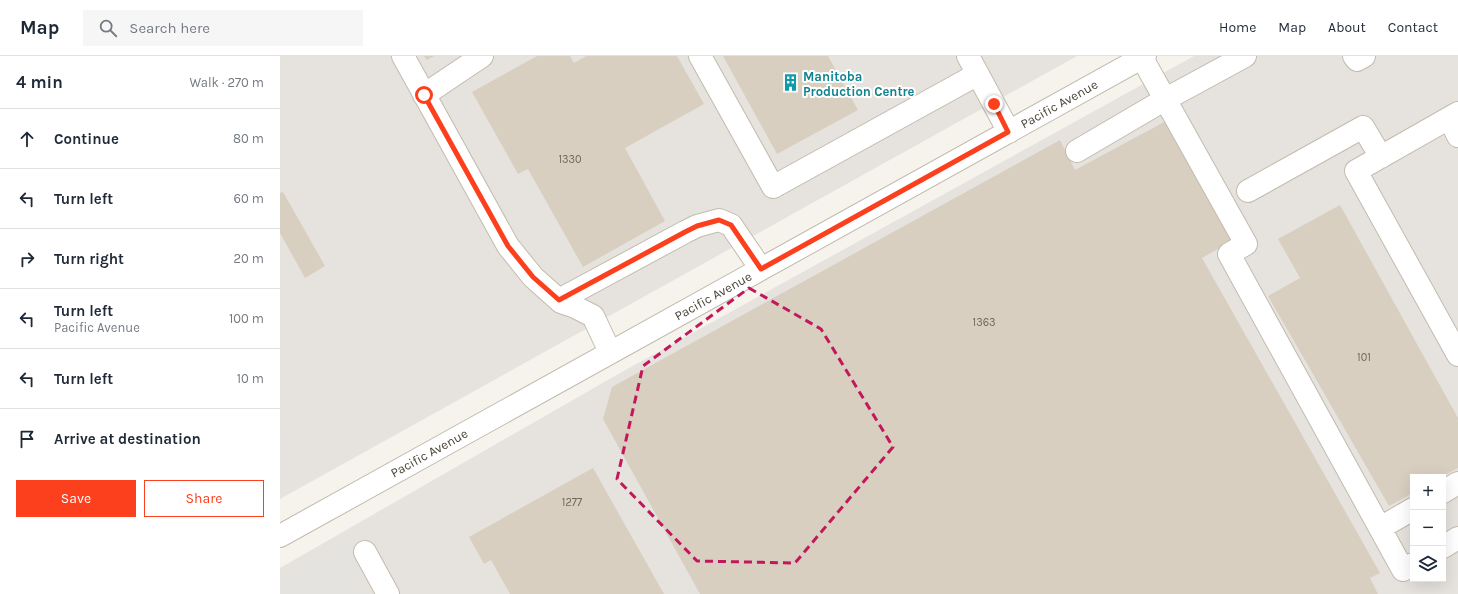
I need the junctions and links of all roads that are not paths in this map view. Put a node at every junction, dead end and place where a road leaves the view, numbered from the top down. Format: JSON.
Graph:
{"nodes":[{"id":1,"x":403,"y":56,"type":"edge"},
{"id":2,"x":482,"y":56,"type":"edge"},
{"id":3,"x":700,"y":56,"type":"edge"},
{"id":4,"x":1245,"y":56,"type":"edge"},
{"id":5,"x":1354,"y":56,"type":"edge"},
{"id":6,"x":1364,"y":56,"type":"edge"},
{"id":7,"x":1133,"y":59,"type":"edge"},
{"id":8,"x":973,"y":65,"type":"edge"},
{"id":9,"x":424,"y":95,"type":"junction"},
{"id":10,"x":1164,"y":100,"type":"junction"},
{"id":11,"x":1455,"y":122,"type":"edge"},
{"id":12,"x":1008,"y":132,"type":"junction"},
{"id":13,"x":1077,"y":151,"type":"dead end"},
{"id":14,"x":1381,"y":156,"type":"junction"},
{"id":15,"x":1248,"y":191,"type":"dead end"},
{"id":16,"x":761,"y":269,"type":"junction"},
{"id":17,"x":559,"y":300,"type":"junction"},
{"id":18,"x":610,"y":352,"type":"junction"},
{"id":19,"x":1458,"y":355,"type":"edge"},
{"id":20,"x":1458,"y":483,"type":"edge"},
{"id":21,"x":1446,"y":490,"type":"edge"},
{"id":22,"x":1411,"y":510,"type":"edge"},
{"id":23,"x":1380,"y":528,"type":"junction"},
{"id":24,"x":280,"y":536,"type":"edge"},
{"id":25,"x":1458,"y":538,"type":"edge"},
{"id":26,"x":1446,"y":544,"type":"edge"},
{"id":27,"x":365,"y":552,"type":"dead end"},
{"id":28,"x":1410,"y":566,"type":"edge"},
{"id":29,"x":388,"y":594,"type":"edge"}],
"edges":[{"from":1,"to":9,"type":"street"},
{"from":2,"to":9,"type":"street"},
{"from":3,"to":8,"type":"street"},
{"from":4,"to":10,"type":"street"},
{"from":5,"to":6,"type":"street"},
{"from":7,"to":10,"type":"street"},
{"from":7,"to":12,"type":"street","name":"Pacific Avenue"},
{"from":8,"to":12,"type":"street"},
{"from":9,"to":17,"type":"street"},
{"from":10,"to":13,"type":"street"},
{"from":10,"to":23,"type":"street"},
{"from":11,"to":14,"type":"street"},
{"from":12,"to":16,"type":"street","name":"Pacific Avenue"},
{"from":14,"to":15,"type":"street"},
{"from":14,"to":19,"type":"street"},
{"from":16,"to":17,"type":"street"},
{"from":16,"to":18,"type":"street","name":"Pacific Avenue"},
{"from":17,"to":18,"type":"street"},
{"from":18,"to":24,"type":"street","name":"Pacific Avenue"},
{"from":20,"to":21,"type":"street"},
{"from":22,"to":23,"type":"street"},
{"from":23,"to":28,"type":"street"},
{"from":25,"to":26,"type":"street"},
{"from":27,"to":29,"type":"street"}]}
